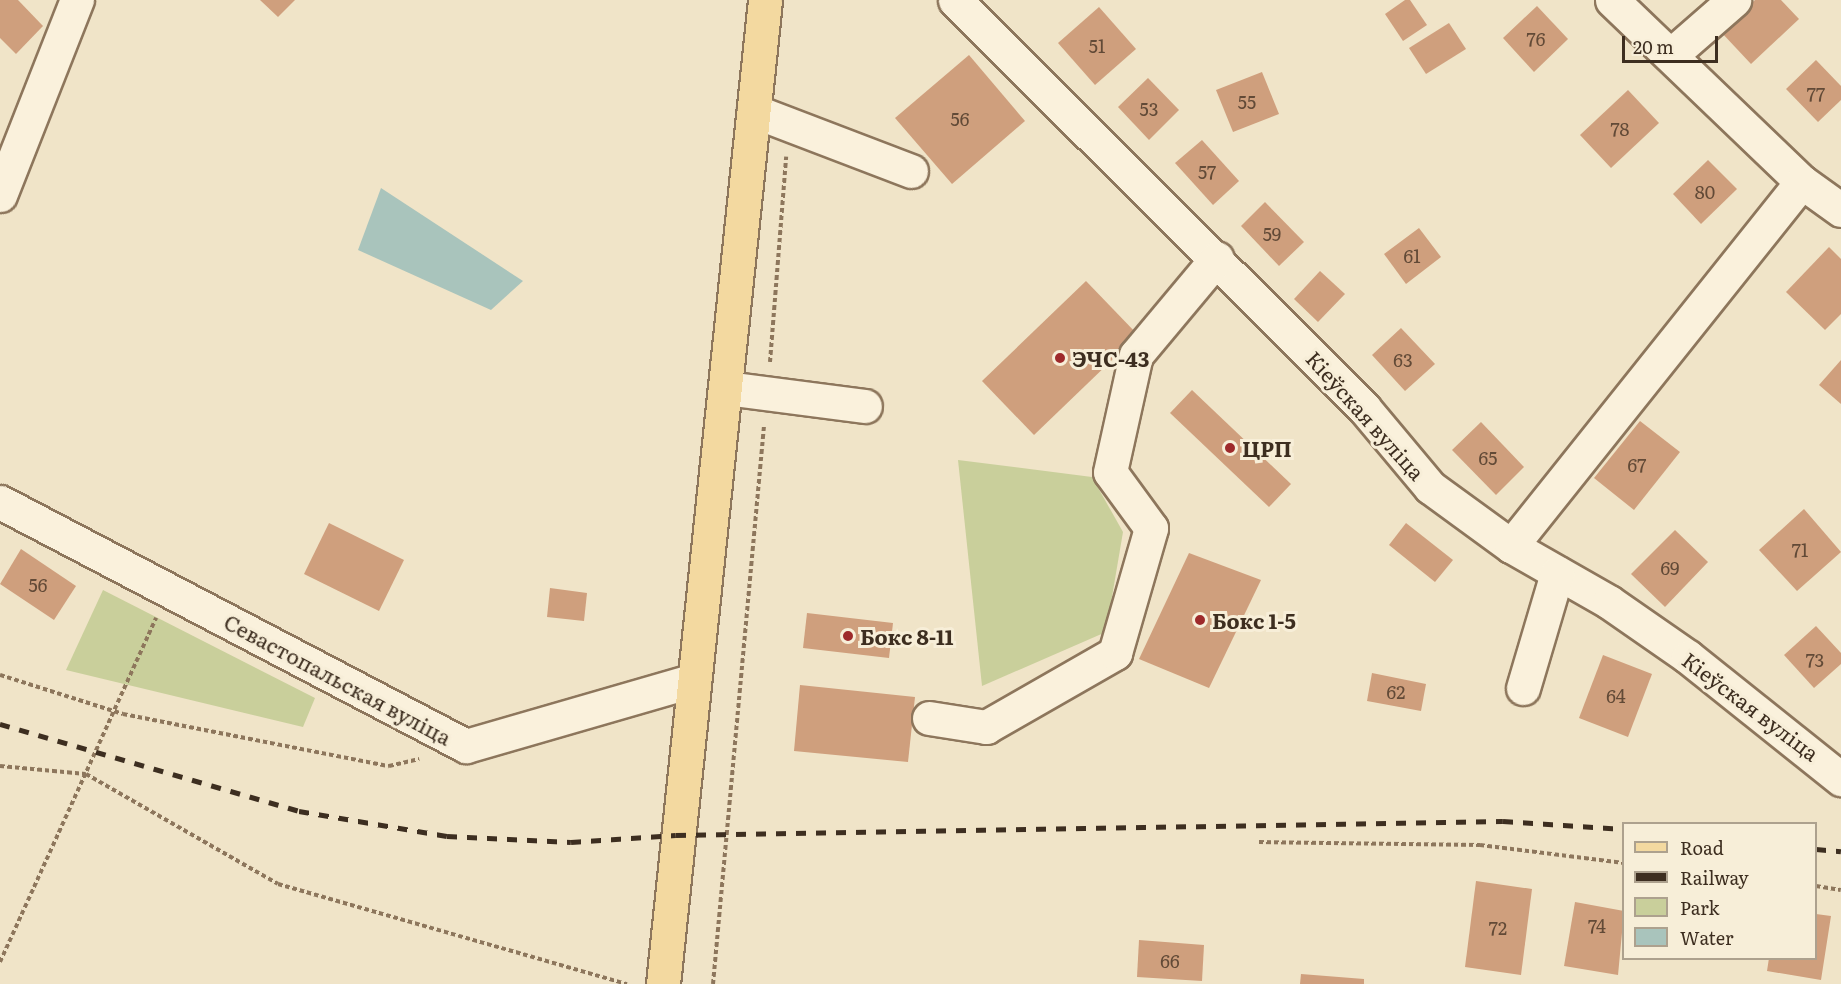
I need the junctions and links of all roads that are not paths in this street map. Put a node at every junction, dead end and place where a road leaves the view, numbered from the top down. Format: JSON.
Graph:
{"nodes":[{"id":1,"x":77,"y":0,"type":"edge"},
{"id":2,"x":765,"y":0,"type":"edge"},
{"id":3,"x":955,"y":0,"type":"edge"},
{"id":4,"x":1612,"y":0,"type":"edge"},
{"id":5,"x":1734,"y":0,"type":"edge"},
{"id":6,"x":1671,"y":55,"type":"junction"},
{"id":7,"x":754,"y":111,"type":"junction"},
{"id":8,"x":911,"y":171,"type":"dead end"},
{"id":9,"x":1802,"y":182,"type":"junction"},
{"id":10,"x":0,"y":195,"type":"edge"},
{"id":11,"x":1841,"y":210,"type":"edge"},
{"id":12,"x":1217,"y":258,"type":"junction"},
{"id":13,"x":726,"y":388,"type":"junction"},
{"id":14,"x":865,"y":406,"type":"dead end"},
{"id":15,"x":0,"y":501,"type":"edge"},
{"id":16,"x":1510,"y":546,"type":"junction"},
{"id":17,"x":1557,"y":573,"type":"junction"},
{"id":18,"x":694,"y":680,"type":"junction"},
{"id":19,"x":1523,"y":688,"type":"dead end"},
{"id":20,"x":928,"y":718,"type":"dead end"},
{"id":21,"x":1837,"y":770,"type":"edge"},
{"id":22,"x":663,"y":984,"type":"edge"}],
"edges":[{"from":1,"to":10,"type":"street"},
{"from":2,"to":7,"type":"main road"},
{"from":3,"to":12,"type":"street","name":"Кіеўская вуліца"},
{"from":4,"to":6,"type":"street"},
{"from":5,"to":6,"type":"street"},
{"from":6,"to":9,"type":"street"},
{"from":7,"to":8,"type":"street"},
{"from":7,"to":13,"type":"main road"},
{"from":9,"to":11,"type":"street"},
{"from":9,"to":16,"type":"street"},
{"from":12,"to":16,"type":"street","name":"Кіеўская вуліца"},
{"from":12,"to":20,"type":"street"},
{"from":13,"to":14,"type":"street"},
{"from":13,"to":18,"type":"main road"},
{"from":15,"to":18,"type":"street","name":"Севастопальская вуліца"},
{"from":16,"to":17,"type":"street","name":"Кіеўская вуліца"},
{"from":17,"to":19,"type":"street"},
{"from":17,"to":21,"type":"street","name":"Кіеўская вуліца"},
{"from":18,"to":22,"type":"main road"}]}
